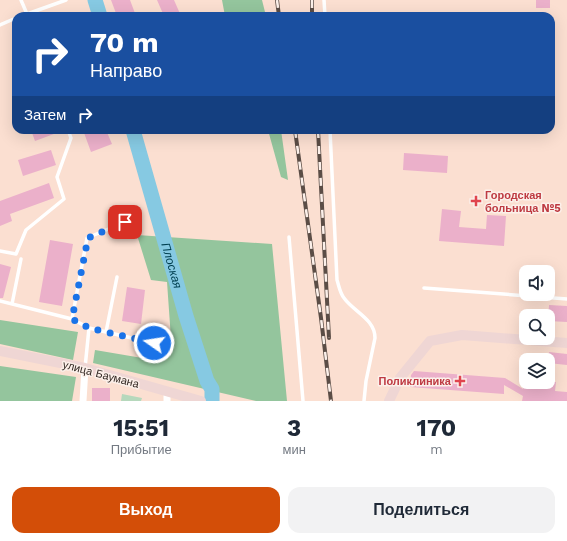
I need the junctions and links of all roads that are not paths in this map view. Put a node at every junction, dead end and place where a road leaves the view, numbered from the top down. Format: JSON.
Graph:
{"nodes":[{"id":1,"x":22,"y":0,"type":"edge"},
{"id":2,"x":66,"y":0,"type":"edge"},
{"id":3,"x":324,"y":0,"type":"edge"},
{"id":4,"x":26,"y":12,"type":"edge"},
{"id":5,"x":35,"y":12,"type":"edge"},
{"id":6,"x":325,"y":12,"type":"edge"},
{"id":7,"x":12,"y":20,"type":"edge"},
{"id":8,"x":0,"y":25,"type":"edge"},
{"id":9,"x":70,"y":134,"type":"edge"},
{"id":10,"x":330,"y":134,"type":"edge"},
{"id":11,"x":125,"y":222,"type":"dead end"},
{"id":12,"x":289,"y":237,"type":"dead end"},
{"id":13,"x":0,"y":251,"type":"edge"},
{"id":14,"x":21,"y":259,"type":"dead end"},
{"id":15,"x":117,"y":277,"type":"dead end"},
{"id":16,"x":424,"y":288,"type":"dead end"},
{"id":17,"x":567,"y":299,"type":"edge"},
{"id":18,"x":0,"y":301,"type":"edge"},
{"id":19,"x":12,"y":304,"type":"junction"},
{"id":20,"x":72,"y":319,"type":"junction"},
{"id":21,"x":89,"y":328,"type":"junction"},
{"id":22,"x":106,"y":332,"type":"junction"},
{"id":23,"x":154,"y":343,"type":"dead end"},
{"id":24,"x":567,"y":343,"type":"edge"},
{"id":25,"x":0,"y":351,"type":"edge"},
{"id":26,"x":85,"y":368,"type":"junction"},
{"id":27,"x":167,"y":396,"type":"edge"},
{"id":28,"x":83,"y":401,"type":"edge"},
{"id":29,"x":201,"y":401,"type":"edge"},
{"id":30,"x":303,"y":401,"type":"edge"},
{"id":31,"x":364,"y":401,"type":"edge"},
{"id":32,"x":389,"y":401,"type":"edge"}],
"edges":[{"from":1,"to":4,"type":"lane"},
{"from":2,"to":5,"type":"lane"},
{"from":3,"to":6,"type":"lane"},
{"from":7,"to":8,"type":"lane"},
{"from":9,"to":13,"type":"lane"},
{"from":10,"to":31,"type":"lane"},
{"from":11,"to":20,"type":"lane"},
{"from":12,"to":30,"type":"lane"},
{"from":14,"to":19,"type":"lane"},
{"from":15,"to":22,"type":"lane"},
{"from":16,"to":17,"type":"lane"},
{"from":18,"to":19,"type":"lane"},
{"from":19,"to":20,"type":"lane"},
{"from":20,"to":21,"type":"lane"},
{"from":21,"to":22,"type":"lane"},
{"from":21,"to":26,"type":"lane"},
{"from":22,"to":23,"type":"lane"},
{"from":24,"to":32,"type":"main road"},
{"from":25,"to":26,"type":"main road","name":"улица Баумана"},
{"from":26,"to":27,"type":"main road","name":"улица Баумана"},
{"from":26,"to":28,"type":"street"},
{"from":27,"to":29,"type":"main road","name":"улица Баумана"}]}
